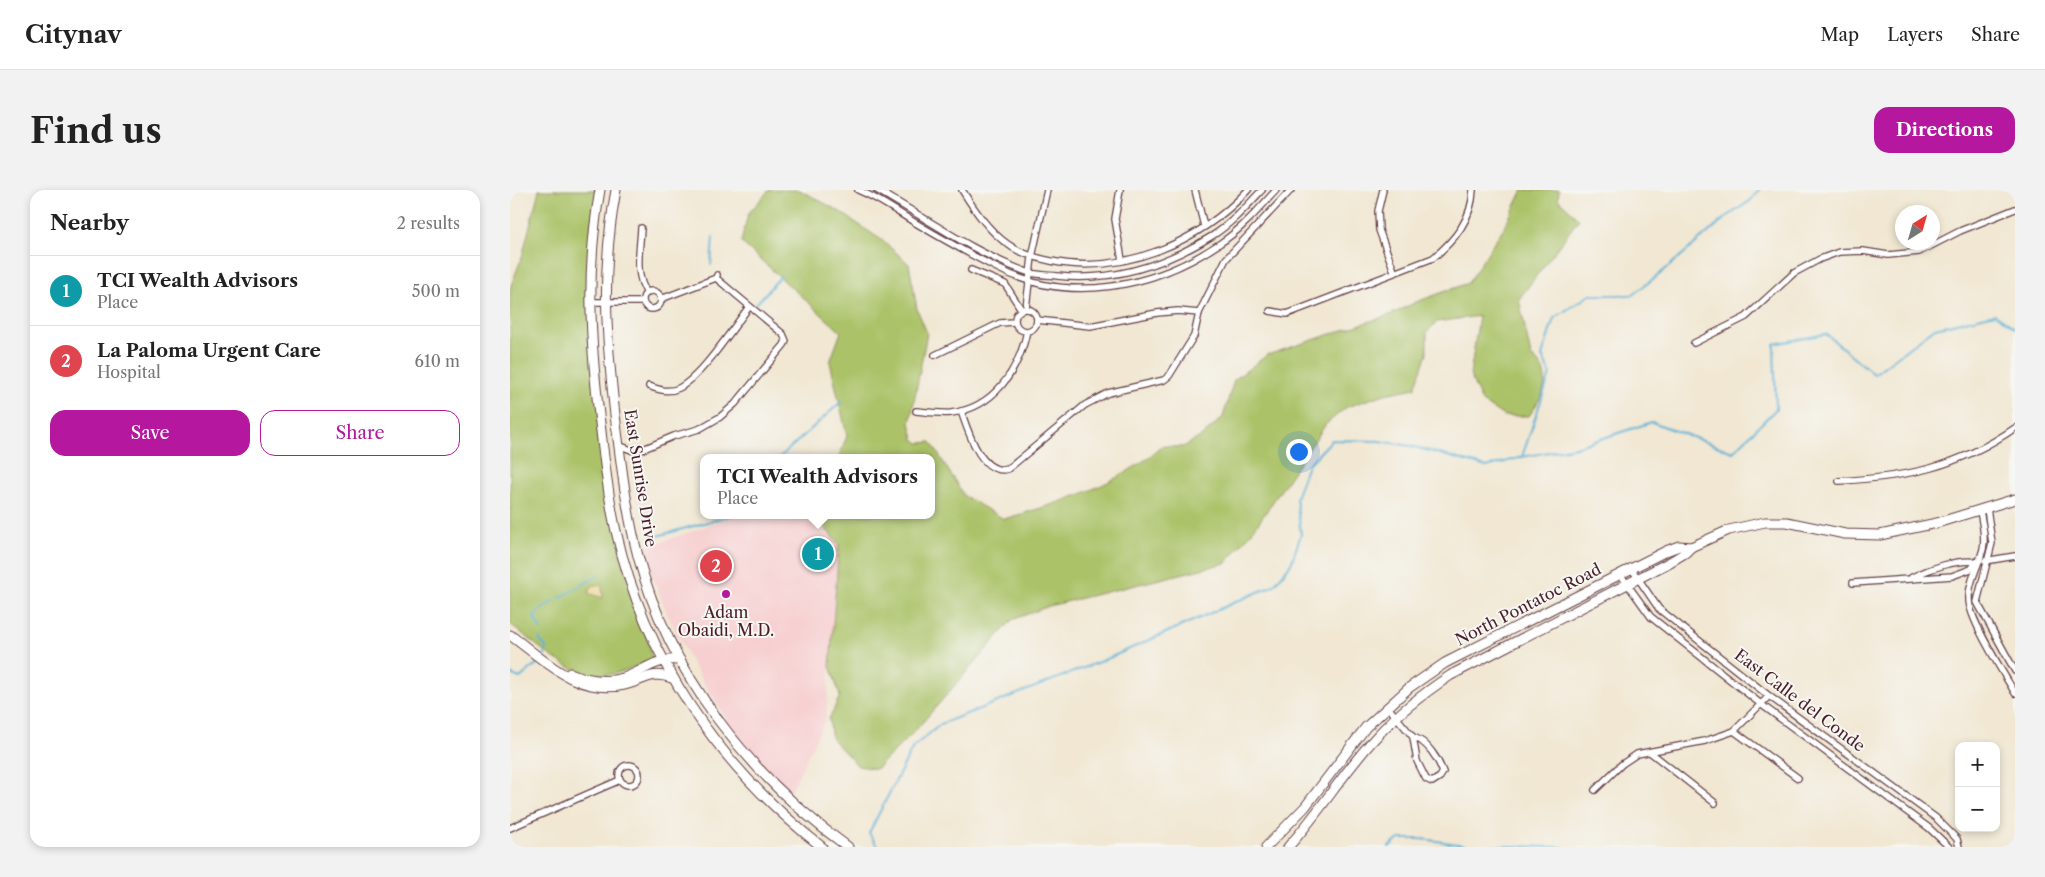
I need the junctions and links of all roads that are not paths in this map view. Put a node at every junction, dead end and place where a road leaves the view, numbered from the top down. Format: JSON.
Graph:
{"nodes":[{"id":1,"x":600,"y":190,"type":"edge"},
{"id":2,"x":616,"y":190,"type":"edge"},
{"id":3,"x":858,"y":190,"type":"edge"},
{"id":4,"x":878,"y":190,"type":"edge"},
{"id":5,"x":962,"y":190,"type":"edge"},
{"id":6,"x":1047,"y":190,"type":"edge"},
{"id":7,"x":1120,"y":190,"type":"edge"},
{"id":8,"x":1195,"y":190,"type":"edge"},
{"id":9,"x":1248,"y":190,"type":"edge"},
{"id":10,"x":1262,"y":190,"type":"edge"},
{"id":11,"x":1276,"y":190,"type":"edge"},
{"id":12,"x":1291,"y":190,"type":"edge"},
{"id":13,"x":1383,"y":190,"type":"edge"},
{"id":14,"x":1473,"y":190,"type":"edge"},
{"id":15,"x":2015,"y":209,"type":"edge"},
{"id":16,"x":1204,"y":226,"type":"junction"},
{"id":17,"x":641,"y":228,"type":"dead end"},
{"id":18,"x":1032,"y":257,"type":"junction"},
{"id":19,"x":1122,"y":260,"type":"junction"},
{"id":20,"x":971,"y":270,"type":"dead end"},
{"id":21,"x":1394,"y":271,"type":"junction"},
{"id":22,"x":1029,"y":273,"type":"junction"},
{"id":23,"x":1028,"y":282,"type":"junction"},
{"id":24,"x":647,"y":292,"type":"junction"},
{"id":25,"x":661,"y":299,"type":"junction"},
{"id":26,"x":590,"y":302,"type":"junction"},
{"id":27,"x":605,"y":302,"type":"junction"},
{"id":28,"x":642,"y":302,"type":"junction"},
{"id":29,"x":749,"y":306,"type":"junction"},
{"id":30,"x":1024,"y":308,"type":"junction"},
{"id":31,"x":1270,"y":311,"type":"dead end"},
{"id":32,"x":1199,"y":313,"type":"junction"},
{"id":33,"x":1037,"y":320,"type":"junction"},
{"id":34,"x":1014,"y":322,"type":"junction"},
{"id":35,"x":1027,"y":331,"type":"junction"},
{"id":36,"x":1694,"y":343,"type":"dead end"},
{"id":37,"x":935,"y":355,"type":"dead end"},
{"id":38,"x":649,"y":386,"type":"dead end"},
{"id":39,"x":961,"y":411,"type":"junction"},
{"id":40,"x":916,"y":412,"type":"dead end"},
{"id":41,"x":2015,"y":428,"type":"edge"},
{"id":42,"x":618,"y":445,"type":"junction"},
{"id":43,"x":1838,"y":481,"type":"dead end"},
{"id":44,"x":624,"y":487,"type":"junction"},
{"id":45,"x":608,"y":490,"type":"junction"},
{"id":46,"x":2015,"y":498,"type":"edge"},
{"id":47,"x":1984,"y":510,"type":"junction"},
{"id":48,"x":1691,"y":547,"type":"junction"},
{"id":49,"x":2015,"y":556,"type":"edge"},
{"id":50,"x":1986,"y":561,"type":"junction"},
{"id":51,"x":1977,"y":562,"type":"junction"},
{"id":52,"x":1631,"y":568,"type":"junction"},
{"id":53,"x":1620,"y":574,"type":"junction"},
{"id":54,"x":1912,"y":577,"type":"junction"},
{"id":55,"x":1637,"y":580,"type":"junction"},
{"id":56,"x":1853,"y":583,"type":"dead end"},
{"id":57,"x":1626,"y":585,"type":"junction"},
{"id":58,"x":510,"y":635,"type":"edge"},
{"id":59,"x":541,"y":658,"type":"junction"},
{"id":60,"x":662,"y":660,"type":"junction"},
{"id":61,"x":681,"y":661,"type":"junction"},
{"id":62,"x":2014,"y":666,"type":"edge"},
{"id":63,"x":2002,"y":668,"type":"junction"},
{"id":64,"x":672,"y":678,"type":"junction"},
{"id":65,"x":2015,"y":693,"type":"edge"},
{"id":66,"x":1769,"y":696,"type":"junction"},
{"id":67,"x":1762,"y":704,"type":"junction"},
{"id":68,"x":1387,"y":706,"type":"junction"},
{"id":69,"x":1396,"y":717,"type":"junction"},
{"id":70,"x":1734,"y":731,"type":"junction"},
{"id":71,"x":1413,"y":737,"type":"junction"},
{"id":72,"x":1650,"y":752,"type":"junction"},
{"id":73,"x":1866,"y":766,"type":"junction"},
{"id":74,"x":1860,"y":774,"type":"junction"},
{"id":75,"x":1798,"y":778,"type":"dead end"},
{"id":76,"x":620,"y":780,"type":"dead end"},
{"id":77,"x":1595,"y":790,"type":"dead end"},
{"id":78,"x":1715,"y":803,"type":"dead end"},
{"id":79,"x":793,"y":804,"type":"junction"},
{"id":80,"x":782,"y":815,"type":"junction"},
{"id":81,"x":510,"y":828,"type":"edge"},
{"id":82,"x":822,"y":847,"type":"edge"},
{"id":83,"x":848,"y":847,"type":"edge"},
{"id":84,"x":1266,"y":847,"type":"edge"},
{"id":85,"x":1288,"y":847,"type":"edge"},
{"id":86,"x":1949,"y":847,"type":"edge"},
{"id":87,"x":1959,"y":847,"type":"edge"}],
"edges":[{"from":1,"to":26,"type":"street","name":"East Sunrise Drive"},
{"from":2,"to":27,"type":"street","name":"East Sunrise Drive"},
{"from":3,"to":23,"type":"street"},
{"from":4,"to":22,"type":"street"},
{"from":5,"to":18,"type":"street"},
{"from":6,"to":18,"type":"street"},
{"from":7,"to":19,"type":"street"},
{"from":8,"to":16,"type":"street"},
{"from":9,"to":16,"type":"street"},
{"from":10,"to":22,"type":"street"},
{"from":11,"to":23,"type":"street"},
{"from":12,"to":32,"type":"street"},
{"from":13,"to":21,"type":"street"},
{"from":14,"to":21,"type":"street"},
{"from":15,"to":36,"type":"street"},
{"from":16,"to":19,"type":"street"},
{"from":17,"to":24,"type":"street"},
{"from":18,"to":19,"type":"street"},
{"from":18,"to":22,"type":"street"},
{"from":20,"to":30,"type":"street"},
{"from":21,"to":31,"type":"street"},
{"from":22,"to":23,"type":"street"},
{"from":23,"to":30,"type":"street"},
{"from":24,"to":25,"type":"street"},
{"from":24,"to":28,"type":"street"},
{"from":25,"to":28,"type":"street"},
{"from":25,"to":29,"type":"street"},
{"from":26,"to":27,"type":"street"},
{"from":26,"to":45,"type":"street","name":"East Sunrise Drive"},
{"from":27,"to":28,"type":"street"},
{"from":27,"to":42,"type":"street","name":"East Sunrise Drive"},
{"from":29,"to":38,"type":"street"},
{"from":29,"to":42,"type":"street"},
{"from":30,"to":33,"type":"street"},
{"from":30,"to":34,"type":"street"},
{"from":32,"to":33,"type":"street"},
{"from":32,"to":39,"type":"street"},
{"from":33,"to":35,"type":"street"},
{"from":34,"to":35,"type":"street"},
{"from":34,"to":37,"type":"street"},
{"from":35,"to":39,"type":"street"},
{"from":39,"to":40,"type":"street"},
{"from":41,"to":43,"type":"street"},
{"from":42,"to":44,"type":"street","name":"East Sunrise Drive"},
{"from":44,"to":45,"type":"street"},
{"from":44,"to":61,"type":"street","name":"East Sunrise Drive"},
{"from":45,"to":60,"type":"street","name":"East Sunrise Drive"},
{"from":46,"to":47,"type":"street","name":"North Pontatoc Road"},
{"from":47,"to":48,"type":"street","name":"North Pontatoc Road"},
{"from":47,"to":50,"type":"street"},
{"from":47,"to":51,"type":"street"},
{"from":48,"to":52,"type":"street","name":"North Pontatoc Road"},
{"from":48,"to":55,"type":"street","name":"North Pontatoc Road"},
{"from":49,"to":50,"type":"street"},
{"from":50,"to":51,"type":"street"},
{"from":50,"to":62,"type":"street"},
{"from":51,"to":54,"type":"street"},
{"from":51,"to":54,"type":"street"},
{"from":51,"to":63,"type":"street"},
{"from":52,"to":53,"type":"street","name":"North Pontatoc Road"},
{"from":52,"to":55,"type":"street","name":"East Calle del Conde"},
{"from":53,"to":57,"type":"street","name":"East Calle del Conde"},
{"from":53,"to":68,"type":"street","name":"North Pontatoc Road"},
{"from":54,"to":56,"type":"street"},
{"from":55,"to":57,"type":"street","name":"North Pontatoc Road"},
{"from":55,"to":66,"type":"street","name":"East Calle del Conde"},
{"from":57,"to":67,"type":"street","name":"East Calle del Conde"},
{"from":57,"to":69,"type":"street","name":"North Pontatoc Road"},
{"from":58,"to":59,"type":"street"},
{"from":59,"to":60,"type":"street"},
{"from":59,"to":64,"type":"street"},
{"from":60,"to":61,"type":"street"},
{"from":60,"to":64,"type":"street","name":"East Sunrise Drive"},
{"from":61,"to":79,"type":"street","name":"East Sunrise Drive"},
{"from":62,"to":63,"type":"street"},
{"from":63,"to":65,"type":"street"},
{"from":64,"to":80,"type":"street","name":"East Sunrise Drive"},
{"from":66,"to":67,"type":"street"},
{"from":66,"to":73,"type":"street","name":"East Calle del Conde"},
{"from":67,"to":70,"type":"street"},
{"from":67,"to":74,"type":"street","name":"East Calle del Conde"},
{"from":68,"to":69,"type":"street"},
{"from":68,"to":84,"type":"street","name":"North Pontatoc Road"},
{"from":69,"to":71,"type":"street"},
{"from":69,"to":85,"type":"street","name":"North Pontatoc Road"},
{"from":70,"to":72,"type":"street"},
{"from":70,"to":75,"type":"street"},
{"from":71,"to":71,"type":"street"},
{"from":72,"to":77,"type":"street"},
{"from":72,"to":78,"type":"street"},
{"from":73,"to":74,"type":"street"},
{"from":73,"to":87,"type":"street","name":"East Calle del Conde"},
{"from":74,"to":86,"type":"street","name":"East Calle del Conde"},
{"from":76,"to":81,"type":"street"},
{"from":79,"to":80,"type":"street"},
{"from":79,"to":83,"type":"street","name":"East Sunrise Drive"},
{"from":80,"to":82,"type":"street","name":"East Sunrise Drive"}]}
